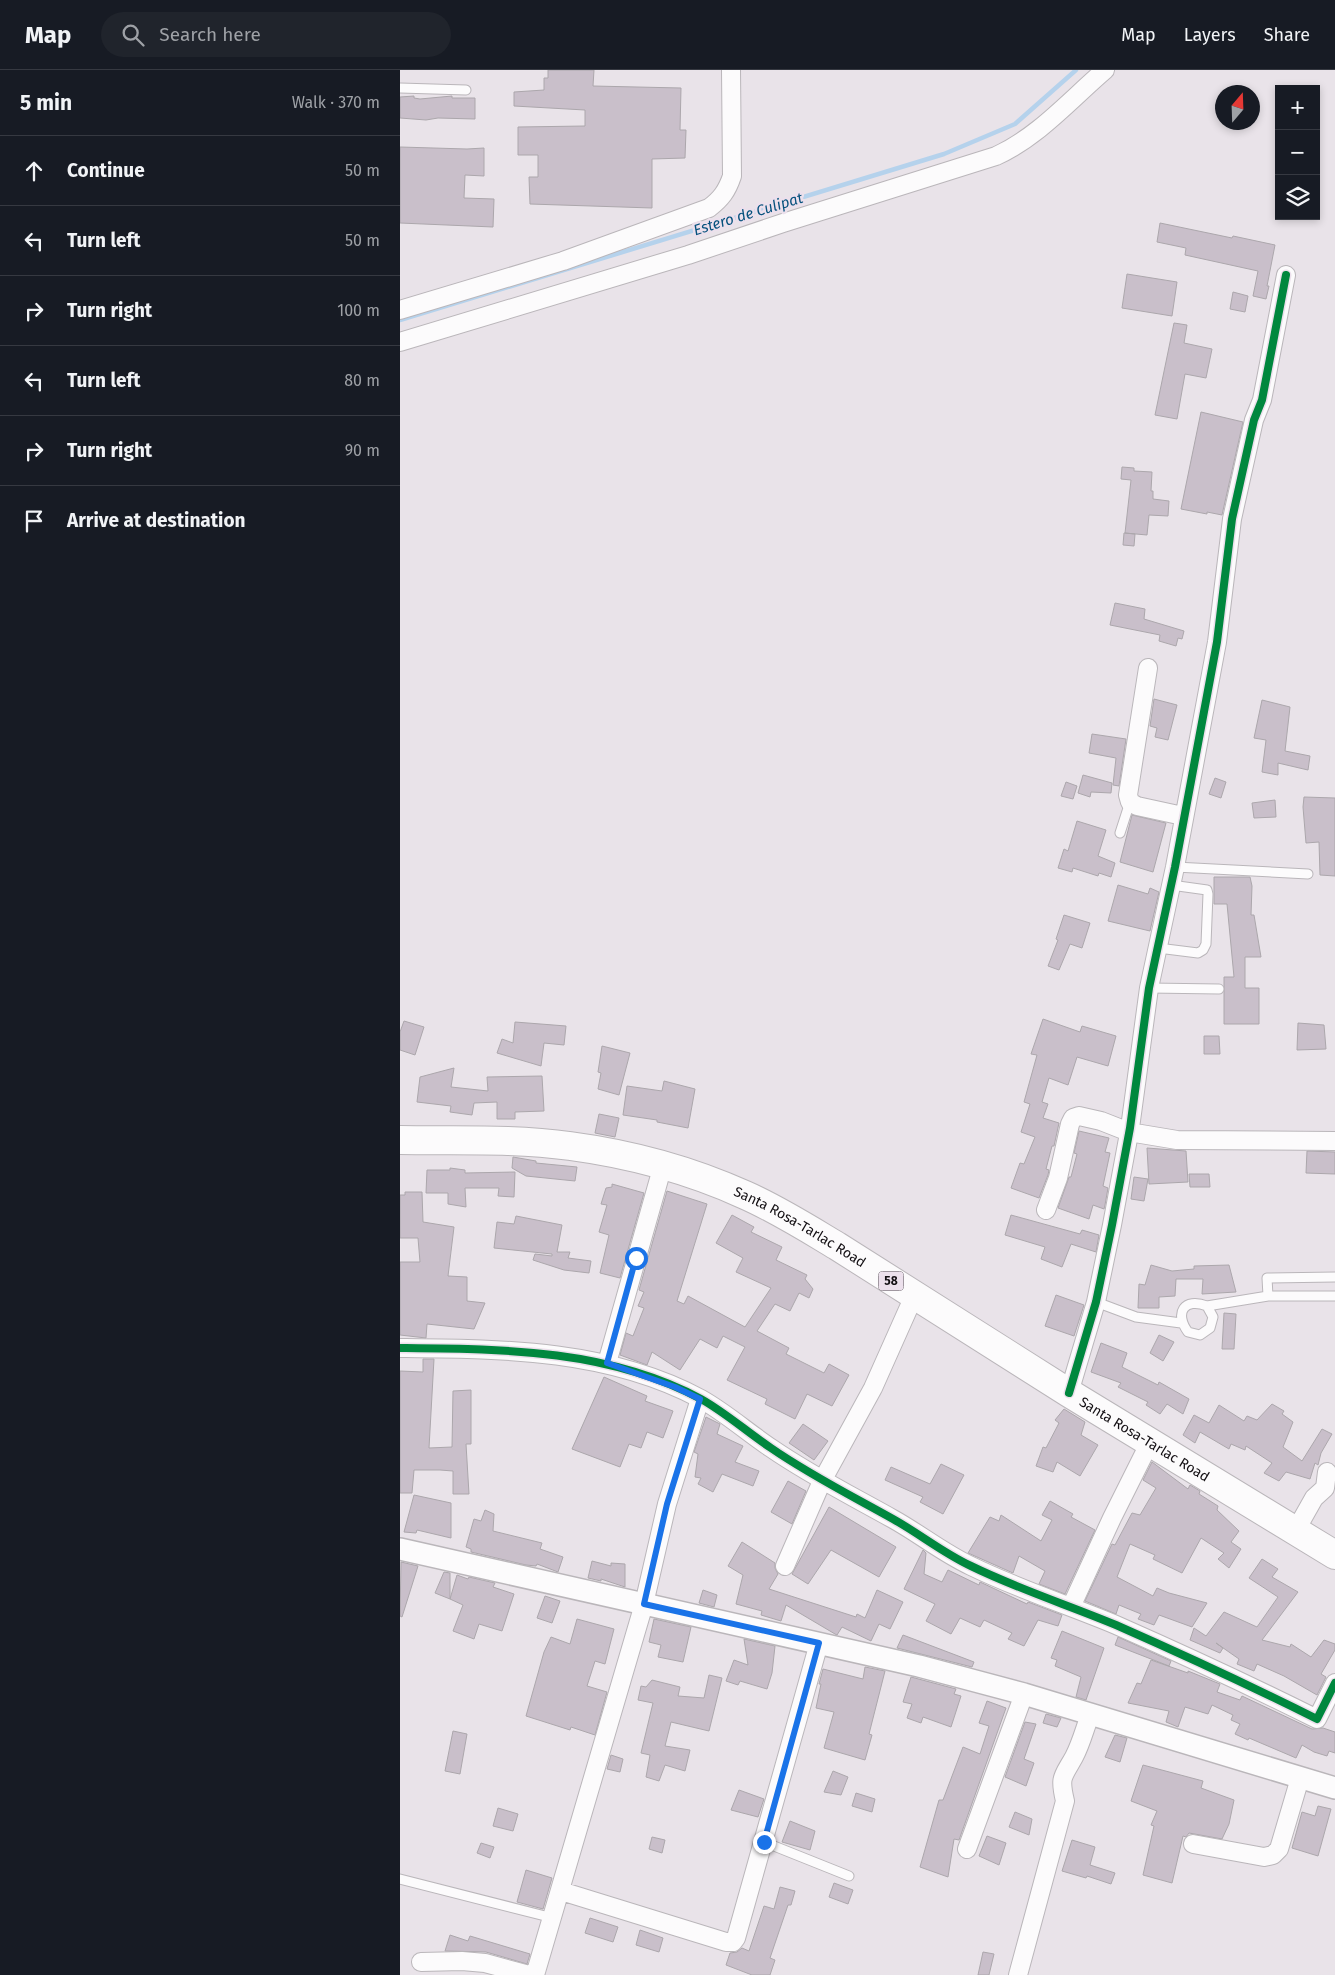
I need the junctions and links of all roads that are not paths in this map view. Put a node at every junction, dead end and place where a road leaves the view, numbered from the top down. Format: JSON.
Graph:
{"nodes":[{"id":1,"x":731,"y":70,"type":"edge"},
{"id":2,"x":1105,"y":70,"type":"edge"},
{"id":3,"x":400,"y":88,"type":"edge"},
{"id":4,"x":466,"y":90,"type":"dead end"},
{"id":5,"x":1286,"y":274,"type":"dead end"},
{"id":6,"x":400,"y":310,"type":"edge"},
{"id":7,"x":400,"y":342,"type":"edge"},
{"id":8,"x":1148,"y":668,"type":"dead end"},
{"id":9,"x":1130,"y":802,"type":"junction"},
{"id":10,"x":1183,"y":816,"type":"junction"},
{"id":11,"x":1120,"y":833,"type":"dead end"},
{"id":12,"x":1175,"y":867,"type":"junction"},
{"id":13,"x":1308,"y":874,"type":"dead end"},
{"id":14,"x":1171,"y":885,"type":"junction"},
{"id":15,"x":1158,"y":948,"type":"junction"},
{"id":16,"x":1149,"y":988,"type":"junction"},
{"id":17,"x":1219,"y":989,"type":"dead end"},
{"id":18,"x":1129,"y":1132,"type":"junction"},
{"id":19,"x":400,"y":1140,"type":"edge"},
{"id":20,"x":1335,"y":1141,"type":"edge"},
{"id":21,"x":663,"y":1165,"type":"junction"},
{"id":22,"x":1046,"y":1210,"type":"dead end"},
{"id":23,"x":1335,"y":1277,"type":"edge"},
{"id":24,"x":914,"y":1296,"type":"junction"},
{"id":25,"x":1268,"y":1296,"type":"junction"},
{"id":26,"x":1335,"y":1296,"type":"edge"},
{"id":27,"x":1096,"y":1302,"type":"junction"},
{"id":28,"x":1207,"y":1306,"type":"junction"},
{"id":29,"x":1181,"y":1323,"type":"junction"},
{"id":30,"x":400,"y":1348,"type":"edge"},
{"id":31,"x":607,"y":1363,"type":"junction"},
{"id":32,"x":1069,"y":1393,"type":"junction"},
{"id":33,"x":700,"y":1399,"type":"junction"},
{"id":34,"x":1150,"y":1442,"type":"junction"},
{"id":35,"x":1327,"y":1472,"type":"dead end"},
{"id":36,"x":822,"y":1481,"type":"junction"},
{"id":37,"x":1296,"y":1530,"type":"junction"},
{"id":38,"x":400,"y":1549,"type":"edge"},
{"id":39,"x":1335,"y":1554,"type":"edge"},
{"id":40,"x":785,"y":1566,"type":"dead end"},
{"id":41,"x":644,"y":1604,"type":"junction"},
{"id":42,"x":1071,"y":1607,"type":"junction"},
{"id":43,"x":819,"y":1643,"type":"junction"},
{"id":44,"x":1335,"y":1683,"type":"edge"},
{"id":45,"x":1024,"y":1694,"type":"junction"},
{"id":46,"x":1090,"y":1715,"type":"junction"},
{"id":47,"x":1300,"y":1778,"type":"junction"},
{"id":48,"x":1335,"y":1788,"type":"edge"},
{"id":49,"x":764,"y":1842,"type":"junction"},
{"id":50,"x":1193,"y":1844,"type":"dead end"},
{"id":51,"x":967,"y":1849,"type":"dead end"},
{"id":52,"x":849,"y":1876,"type":"dead end"},
{"id":53,"x":400,"y":1879,"type":"edge"},
{"id":54,"x":561,"y":1891,"type":"junction"},
{"id":55,"x":553,"y":1918,"type":"junction"},
{"id":56,"x":421,"y":1962,"type":"dead end"},
{"id":57,"x":529,"y":1975,"type":"edge"},
{"id":58,"x":535,"y":1975,"type":"edge"},
{"id":59,"x":1018,"y":1975,"type":"edge"}],
"edges":[{"from":1,"to":6,"type":"street"},
{"from":2,"to":7,"type":"street"},
{"from":3,"to":4,"type":"lane"},
{"from":5,"to":10,"type":"street"},
{"from":8,"to":9,"type":"street"},
{"from":9,"to":10,"type":"street"},
{"from":9,"to":11,"type":"lane"},
{"from":10,"to":12,"type":"street"},
{"from":12,"to":13,"type":"lane"},
{"from":12,"to":14,"type":"street"},
{"from":14,"to":15,"type":"street"},
{"from":14,"to":15,"type":"lane"},
{"from":15,"to":16,"type":"street"},
{"from":16,"to":17,"type":"lane"},
{"from":16,"to":18,"type":"street"},
{"from":18,"to":20,"type":"street"},
{"from":18,"to":22,"type":"street"},
{"from":18,"to":27,"type":"street"},
{"from":19,"to":21,"type":"highway","name":"Santa Rosa-Tarlac Road","number":"58"},
{"from":21,"to":24,"type":"highway","name":"Santa Rosa-Tarlac Road","number":"58"},
{"from":21,"to":31,"type":"street"},
{"from":23,"to":25,"type":"lane"},
{"from":24,"to":32,"type":"highway","name":"Santa Rosa-Tarlac Road","number":"58"},
{"from":24,"to":36,"type":"street"},
{"from":25,"to":26,"type":"lane"},
{"from":25,"to":28,"type":"lane"},
{"from":27,"to":29,"type":"lane"},
{"from":27,"to":32,"type":"street"},
{"from":28,"to":29,"type":"lane"},
{"from":28,"to":29,"type":"lane"},
{"from":30,"to":31,"type":"street"},
{"from":31,"to":33,"type":"street"},
{"from":32,"to":34,"type":"highway","name":"Santa Rosa-Tarlac Road","number":"58"},
{"from":33,"to":36,"type":"street"},
{"from":33,"to":41,"type":"street"},
{"from":34,"to":37,"type":"highway","name":"Santa Rosa-Tarlac Road","number":"58"},
{"from":34,"to":42,"type":"street"},
{"from":35,"to":37,"type":"street"},
{"from":36,"to":40,"type":"street"},
{"from":36,"to":42,"type":"street"},
{"from":37,"to":39,"type":"highway","name":"Santa Rosa-Tarlac Road","number":"58"},
{"from":38,"to":41,"type":"street"},
{"from":41,"to":43,"type":"street"},
{"from":41,"to":54,"type":"street"},
{"from":42,"to":44,"type":"street"},
{"from":43,"to":45,"type":"street"},
{"from":43,"to":49,"type":"street"},
{"from":45,"to":46,"type":"street"},
{"from":45,"to":51,"type":"street"},
{"from":46,"to":47,"type":"street"},
{"from":46,"to":59,"type":"street"},
{"from":47,"to":48,"type":"street"},
{"from":47,"to":50,"type":"street"},
{"from":49,"to":52,"type":"lane"},
{"from":49,"to":54,"type":"street"},
{"from":53,"to":55,"type":"lane"},
{"from":54,"to":55,"type":"street"},
{"from":55,"to":58,"type":"street"},
{"from":56,"to":57,"type":"street"}]}
